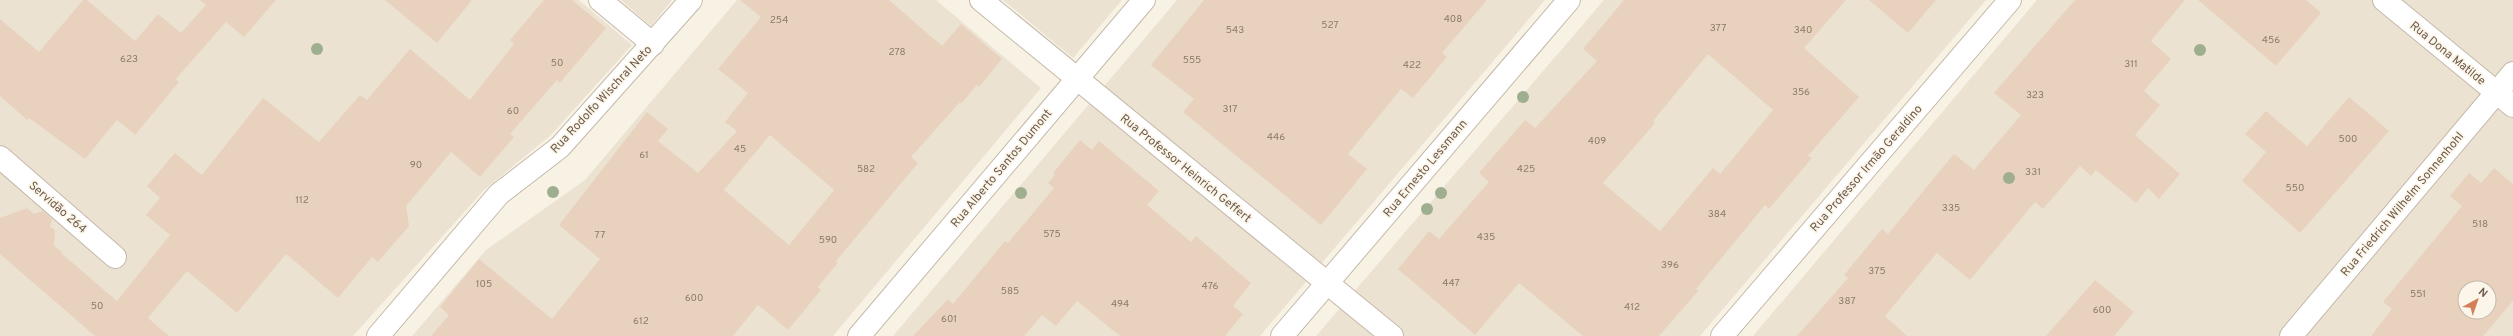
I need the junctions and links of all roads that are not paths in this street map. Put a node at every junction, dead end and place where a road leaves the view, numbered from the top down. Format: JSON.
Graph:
{"nodes":[{"id":1,"x":600,"y":0,"type":"edge"},
{"id":2,"x":691,"y":0,"type":"edge"},
{"id":3,"x":981,"y":0,"type":"edge"},
{"id":4,"x":1144,"y":0,"type":"edge"},
{"id":5,"x":1569,"y":0,"type":"edge"},
{"id":6,"x":2010,"y":0,"type":"edge"},
{"id":7,"x":2384,"y":0,"type":"edge"},
{"id":8,"x":653,"y":44,"type":"junction"},
{"id":9,"x":2513,"y":73,"type":"edge"},
{"id":10,"x":1076,"y":79,"type":"junction"},
{"id":11,"x":2505,"y":99,"type":"edge"},
{"id":12,"x":0,"y":157,"type":"edge"},
{"id":13,"x":116,"y":257,"type":"dead end"},
{"id":14,"x":1328,"y":283,"type":"junction"},
{"id":15,"x":378,"y":336,"type":"edge"},
{"id":16,"x":859,"y":336,"type":"edge"},
{"id":17,"x":1282,"y":336,"type":"edge"},
{"id":18,"x":1392,"y":336,"type":"edge"},
{"id":19,"x":1722,"y":336,"type":"edge"},
{"id":20,"x":2291,"y":336,"type":"edge"}],
"edges":[{"from":1,"to":8,"type":"street"},
{"from":2,"to":8,"type":"street","name":"Rua Rodolfo Wischral Neto"},
{"from":3,"to":10,"type":"street","name":"Rua Professor Heinrich Geffert"},
{"from":4,"to":10,"type":"street","name":"Rua Alberto Santos Dumont"},
{"from":5,"to":14,"type":"street","name":"Rua Ernesto Lessmann"},
{"from":6,"to":19,"type":"street","name":"Rua Professor Irmão Geraldino"},
{"from":7,"to":11,"type":"street","name":"Rua Dona Matilde"},
{"from":8,"to":15,"type":"street","name":"Rua Rodolfo Wischral Neto"},
{"from":9,"to":11,"type":"street","name":"Rua Friedrich Wilhelm Sonnenhohl"},
{"from":10,"to":14,"type":"street","name":"Rua Professor Heinrich Geffert"},
{"from":10,"to":16,"type":"street","name":"Rua Alberto Santos Dumont"},
{"from":11,"to":20,"type":"street","name":"Rua Friedrich Wilhelm Sonnenhohl"},
{"from":12,"to":13,"type":"street","name":"Servidão 264"},
{"from":14,"to":17,"type":"street","name":"Rua Ernesto Lessmann"},
{"from":14,"to":18,"type":"street","name":"Rua Professor Heinrich Geffert"}]}
